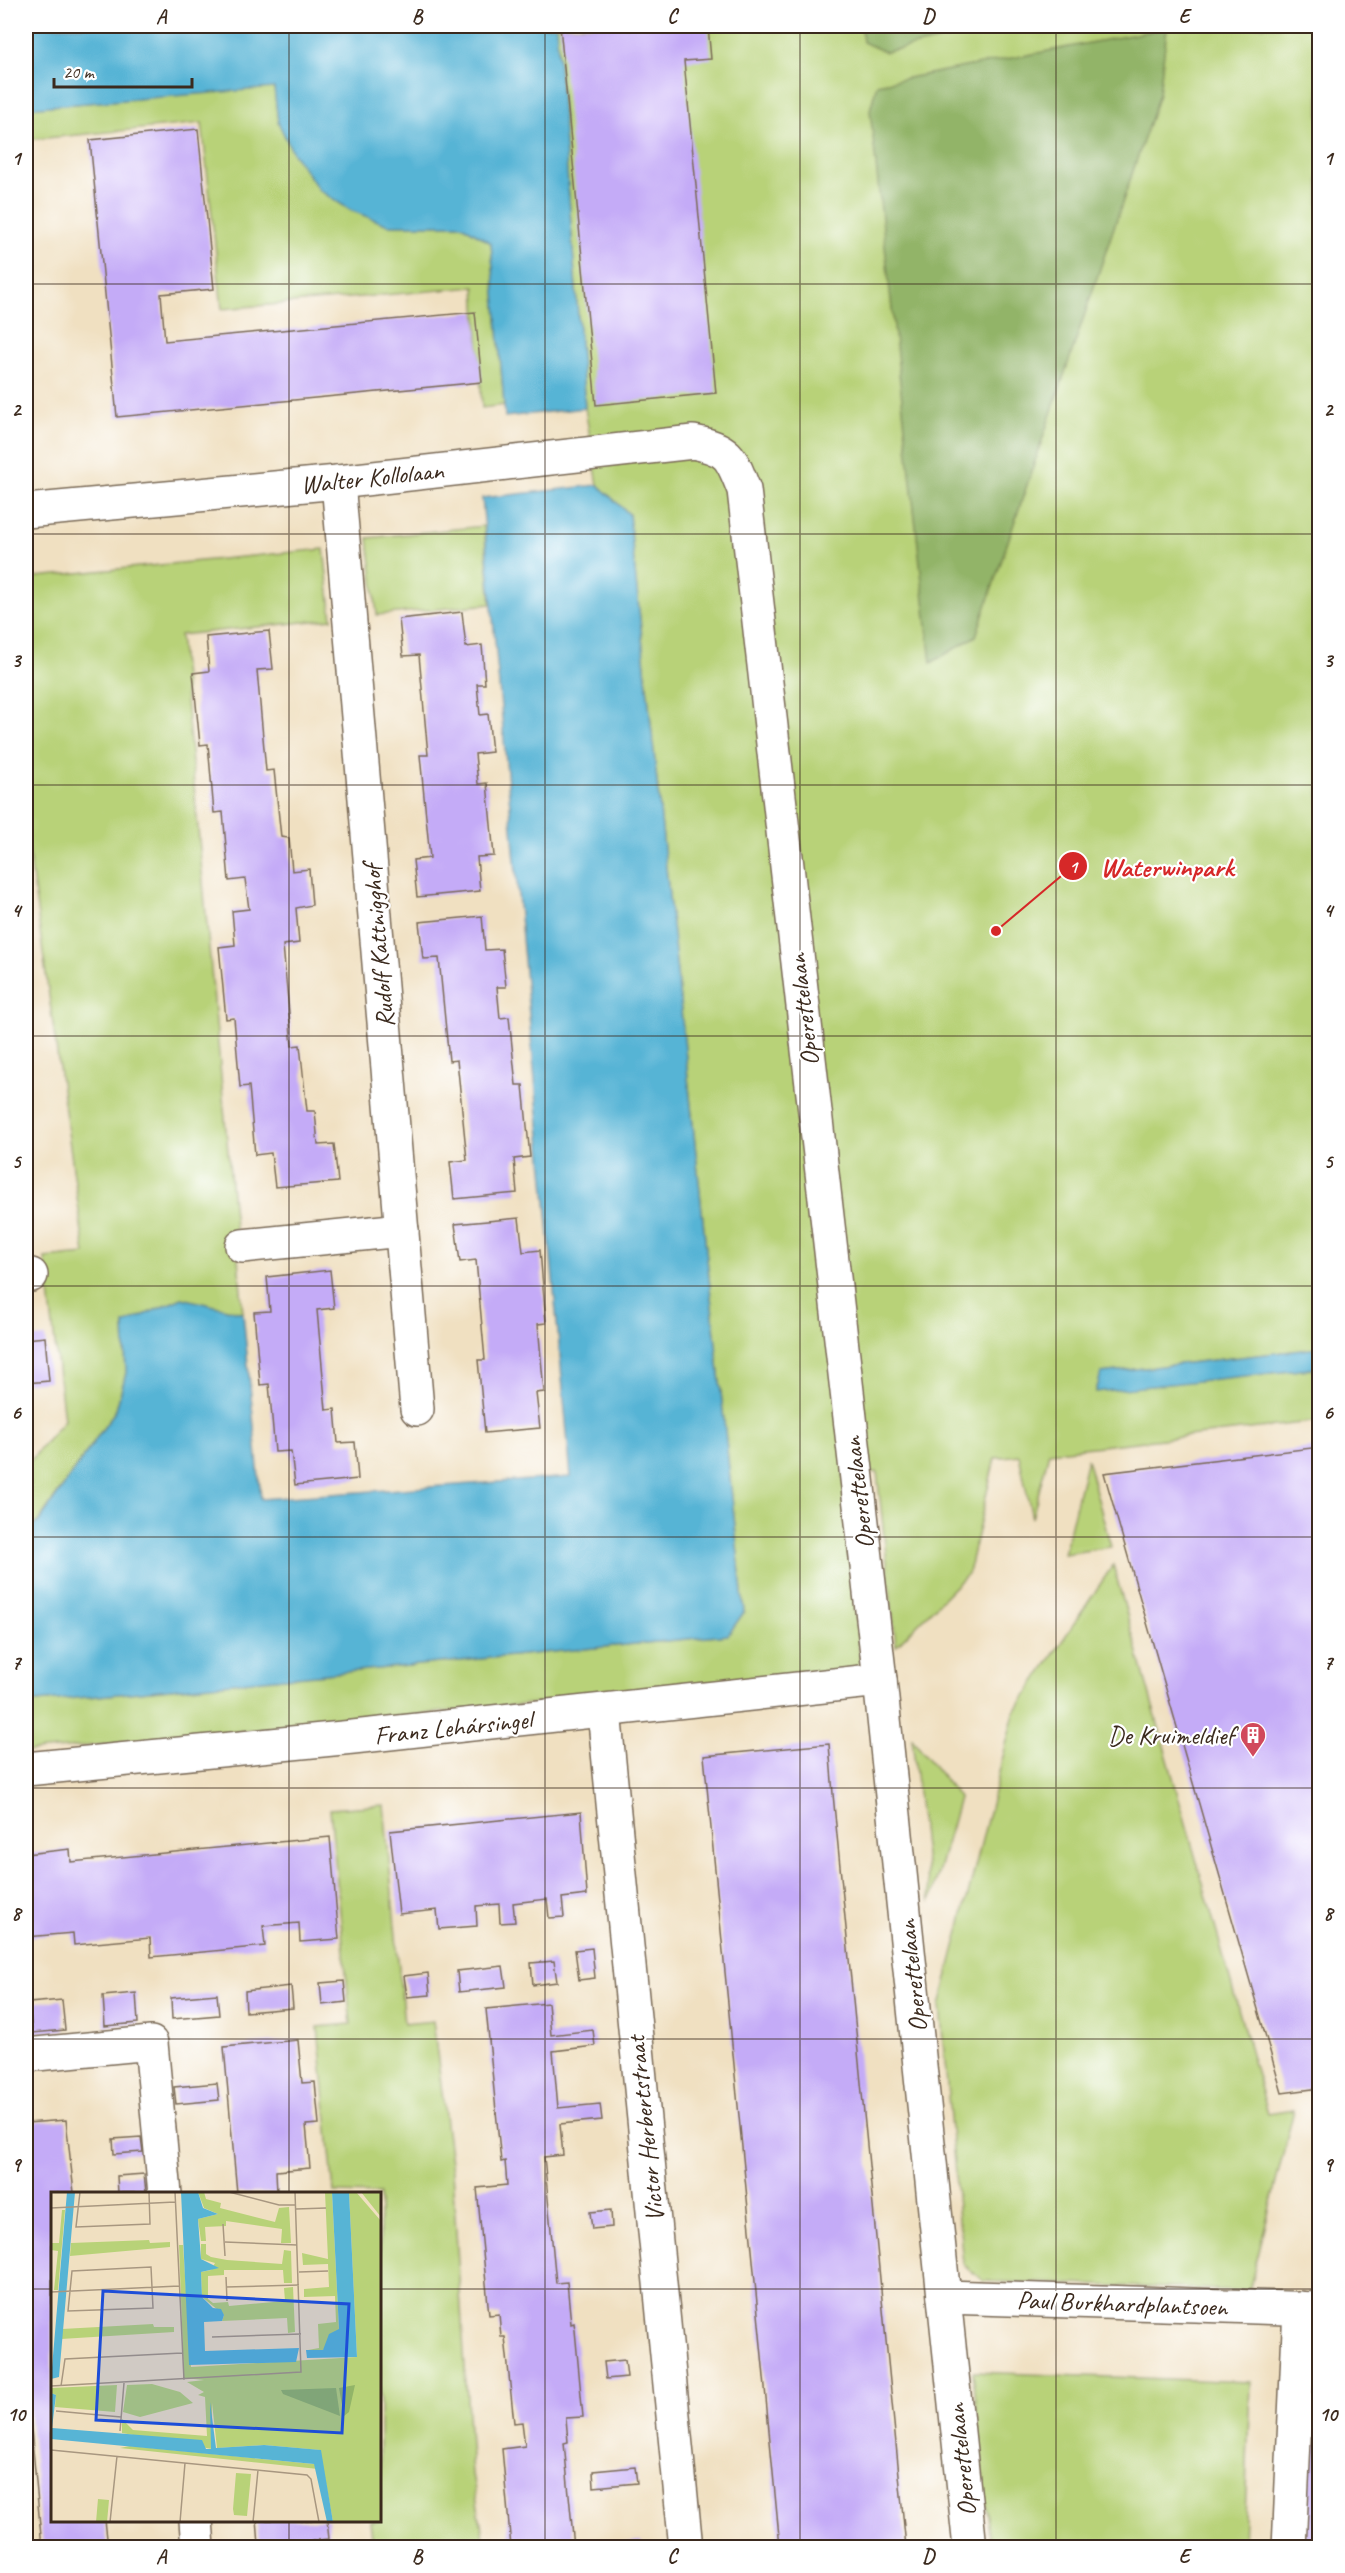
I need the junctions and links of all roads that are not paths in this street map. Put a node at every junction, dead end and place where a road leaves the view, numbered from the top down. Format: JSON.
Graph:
{"nodes":[{"id":1,"x":718,"y":447,"type":"joint"},
{"id":2,"x":338,"y":482,"type":"junction"},
{"id":3,"x":26,"y":511,"type":"edge"},
{"id":4,"x":402,"y":1230,"type":"junction"},
{"id":5,"x":242,"y":1246,"type":"dead end"},
{"id":6,"x":417,"y":1409,"type":"dead end"},
{"id":7,"x":880,"y":1680,"type":"junction"},
{"id":8,"x":604,"y":1711,"type":"junction"},
{"id":9,"x":26,"y":1769,"type":"edge"},
{"id":10,"x":26,"y":2055,"type":"edge"},
{"id":11,"x":165,"y":2192,"type":"edge"},
{"id":12,"x":944,"y":2298,"type":"junction"},
{"id":13,"x":1310,"y":2308,"type":"edge"},
{"id":14,"x":196,"y":2522,"type":"edge"},
{"id":15,"x":198,"y":2547,"type":"edge"},
{"id":16,"x":686,"y":2547,"type":"edge"},
{"id":17,"x":970,"y":2547,"type":"edge"},
{"id":18,"x":1289,"y":2547,"type":"edge"}],
"edges":[{"from":1,"to":2,"type":"street","name":"Walter Kollolaan"},
{"from":1,"to":7,"type":"street","name":"Operettelaan"},
{"from":2,"to":3,"type":"street","name":"Walter Kollolaan"},
{"from":2,"to":4,"type":"street","name":"Rudolf Kattnigghof"},
{"from":4,"to":5,"type":"street"},
{"from":4,"to":6,"type":"street","name":"Rudolf Kattnigghof"},
{"from":7,"to":8,"type":"street","name":"Franz Lehársingel"},
{"from":7,"to":12,"type":"street","name":"Operettelaan"},
{"from":8,"to":9,"type":"street","name":"Franz Lehársingel"},
{"from":8,"to":16,"type":"street","name":"Victor Herbertstraat"},
{"from":10,"to":11,"type":"street"},
{"from":12,"to":13,"type":"street","name":"Paul Burkhardplantsoen"},
{"from":12,"to":17,"type":"street","name":"Operettelaan"},
{"from":13,"to":18,"type":"street","name":"Paul Burkhardplantsoen"},
{"from":14,"to":15,"type":"street"}]}
